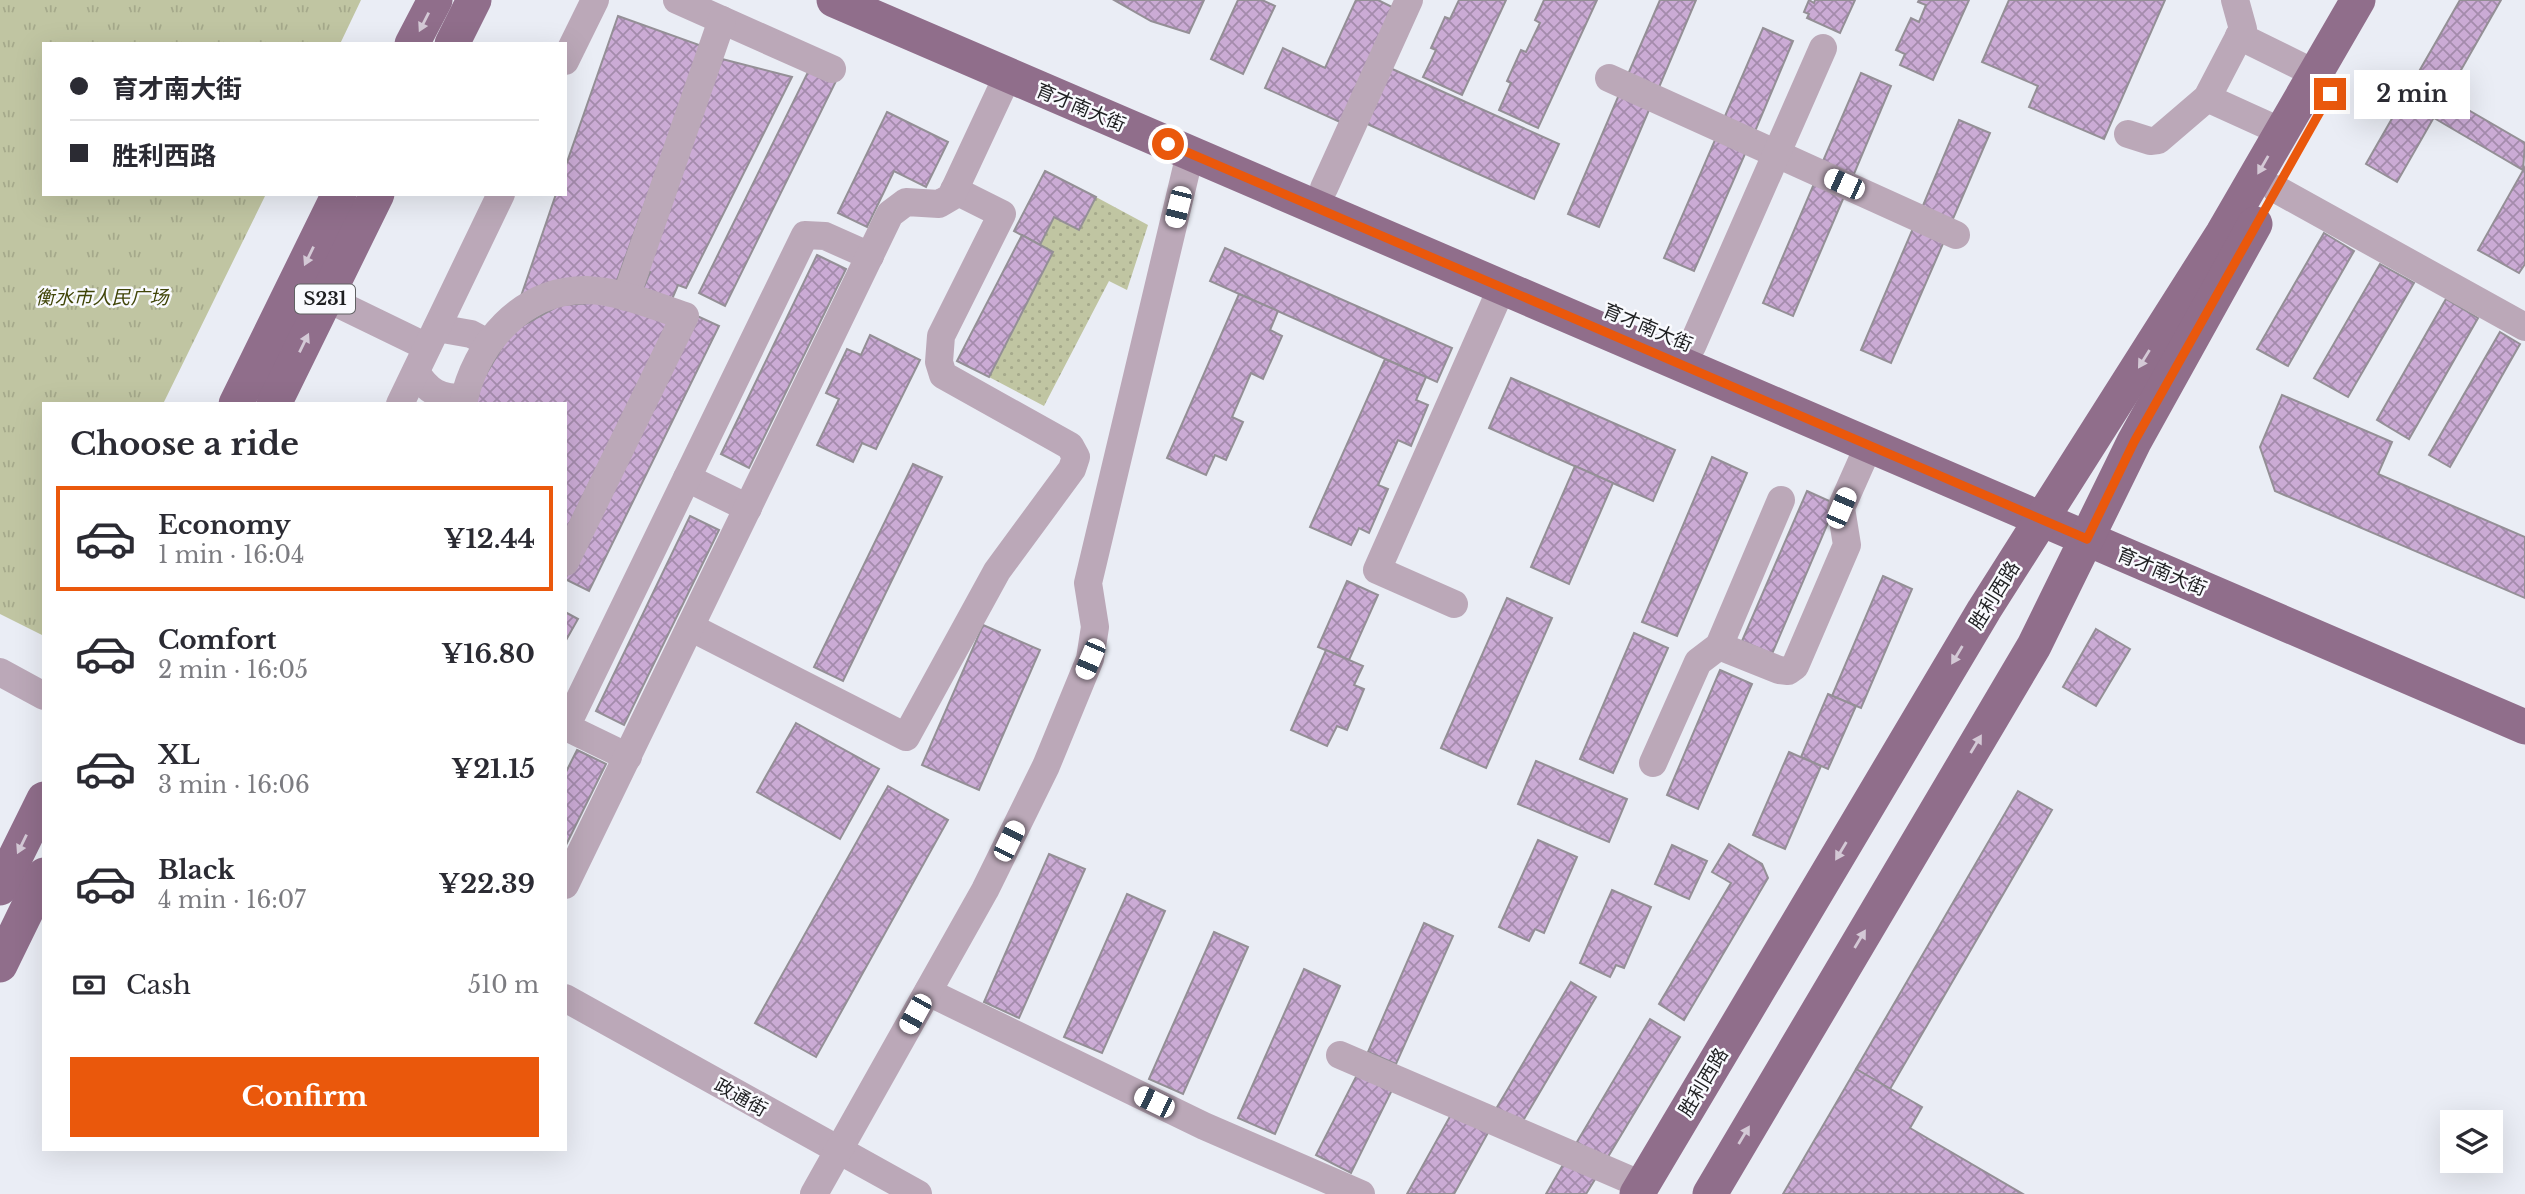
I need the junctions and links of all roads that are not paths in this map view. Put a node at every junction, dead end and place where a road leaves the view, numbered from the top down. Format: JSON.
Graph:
{"nodes":[{"id":1,"x":435,"y":0,"type":"edge"},
{"id":2,"x":474,"y":0,"type":"edge"},
{"id":3,"x":595,"y":0,"type":"edge"},
{"id":4,"x":677,"y":0,"type":"edge"},
{"id":5,"x":834,"y":0,"type":"edge"},
{"id":6,"x":888,"y":0,"type":"edge"},
{"id":7,"x":1409,"y":0,"type":"edge"},
{"id":8,"x":2235,"y":0,"type":"edge"},
{"id":9,"x":2358,"y":0,"type":"edge"},
{"id":10,"x":2384,"y":0,"type":"edge"},
{"id":11,"x":722,"y":20,"type":"junction"},
{"id":12,"x":2239,"y":36,"type":"junction"},
{"id":13,"x":413,"y":42,"type":"edge"},
{"id":14,"x":453,"y":42,"type":"edge"},
{"id":15,"x":1823,"y":48,"type":"dead end"},
{"id":16,"x":567,"y":57,"type":"edge"},
{"id":17,"x":832,"y":69,"type":"dead end"},
{"id":18,"x":2316,"y":74,"type":"junction"},
{"id":19,"x":1008,"y":75,"type":"junction"},
{"id":20,"x":1609,"y":78,"type":"dead end"},
{"id":21,"x":2207,"y":98,"type":"junction"},
{"id":22,"x":2282,"y":132,"type":"junction"},
{"id":23,"x":2128,"y":134,"type":"dead end"},
{"id":24,"x":1191,"y":153,"type":"junction"},
{"id":25,"x":1776,"y":154,"type":"junction"},
{"id":26,"x":1324,"y":188,"type":"junction"},
{"id":27,"x":2276,"y":189,"type":"junction"},
{"id":28,"x":954,"y":190,"type":"junction"},
{"id":29,"x":338,"y":196,"type":"edge"},
{"id":30,"x":376,"y":196,"type":"edge"},
{"id":31,"x":500,"y":196,"type":"edge"},
{"id":32,"x":1956,"y":235,"type":"dead end"},
{"id":33,"x":870,"y":256,"type":"junction"},
{"id":34,"x":1502,"y":287,"type":"junction"},
{"id":35,"x":626,"y":297,"type":"junction"},
{"id":36,"x":326,"y":298,"type":"junction"},
{"id":37,"x":2525,"y":327,"type":"edge"},
{"id":38,"x":488,"y":343,"type":"junction"},
{"id":39,"x":1692,"y":346,"type":"junction"},
{"id":40,"x":427,"y":349,"type":"junction"},
{"id":41,"x":464,"y":401,"type":"edge"},
{"id":42,"x":237,"y":402,"type":"edge"},
{"id":43,"x":275,"y":402,"type":"edge"},
{"id":44,"x":401,"y":402,"type":"edge"},
{"id":45,"x":1869,"y":445,"type":"junction"},
{"id":46,"x":687,"y":478,"type":"junction"},
{"id":47,"x":1782,"y":500,"type":"dead end"},
{"id":48,"x":748,"y":508,"type":"junction"},
{"id":49,"x":2047,"y":510,"type":"junction"},
{"id":50,"x":2091,"y":529,"type":"junction"},
{"id":51,"x":567,"y":558,"type":"edge"},
{"id":52,"x":1454,"y":604,"type":"dead end"},
{"id":53,"x":690,"y":627,"type":"junction"},
{"id":54,"x":1719,"y":646,"type":"junction"},
{"id":55,"x":0,"y":672,"type":"edge"},
{"id":56,"x":42,"y":695,"type":"edge"},
{"id":57,"x":2525,"y":705,"type":"edge"},
{"id":58,"x":567,"y":725,"type":"edge"},
{"id":59,"x":567,"y":727,"type":"edge"},
{"id":60,"x":2525,"y":727,"type":"edge"},
{"id":61,"x":628,"y":757,"type":"junction"},
{"id":62,"x":1653,"y":763,"type":"dead end"},
{"id":63,"x":42,"y":803,"type":"edge"},
{"id":64,"x":42,"y":879,"type":"edge"},
{"id":65,"x":567,"y":881,"type":"edge"},
{"id":66,"x":0,"y":888,"type":"edge"},
{"id":67,"x":0,"y":965,"type":"edge"},
{"id":68,"x":928,"y":992,"type":"junction"},
{"id":69,"x":567,"y":999,"type":"edge"},
{"id":70,"x":1340,"y":1055,"type":"dead end"},
{"id":71,"x":838,"y":1151,"type":"junction"},
{"id":72,"x":1640,"y":1189,"type":"edge"},
{"id":73,"x":814,"y":1194,"type":"edge"},
{"id":74,"x":918,"y":1194,"type":"edge"},
{"id":75,"x":1361,"y":1194,"type":"edge"},
{"id":76,"x":1710,"y":1194,"type":"edge"}],
"edges":[{"from":1,"to":13,"type":"main road","one_way":true},
{"from":2,"to":14,"type":"main road"},
{"from":3,"to":16,"type":"street"},
{"from":4,"to":11,"type":"street"},
{"from":5,"to":19,"type":"main road","name":"育才南大街"},
{"from":6,"to":26,"type":"main road","name":"育才南大街"},
{"from":7,"to":26,"type":"street"},
{"from":8,"to":12,"type":"street"},
{"from":9,"to":18,"type":"main road","name":"胜利西路"},
{"from":10,"to":27,"type":"main road"},
{"from":11,"to":17,"type":"street"},
{"from":11,"to":35,"type":"street"},
{"from":12,"to":18,"type":"street"},
{"from":12,"to":21,"type":"street"},
{"from":15,"to":25,"type":"street"},
{"from":18,"to":22,"type":"main road","name":"胜利西路"},
{"from":19,"to":24,"type":"main road","name":"育才南大街"},
{"from":19,"to":28,"type":"street"},
{"from":20,"to":25,"type":"street"},
{"from":21,"to":22,"type":"street"},
{"from":21,"to":23,"type":"street"},
{"from":22,"to":49,"type":"main road","name":"胜利西路","one_way":true},
{"from":24,"to":34,"type":"main road","name":"育才南大街"},
{"from":24,"to":68,"type":"street"},
{"from":25,"to":32,"type":"street"},
{"from":25,"to":39,"type":"street"},
{"from":26,"to":39,"type":"main road","name":"育才南大街"},
{"from":27,"to":37,"type":"street"},
{"from":27,"to":50,"type":"main road"},
{"from":28,"to":33,"type":"street"},
{"from":28,"to":53,"type":"street"},
{"from":29,"to":42,"type":"main road","number":"S231","one_way":true},
{"from":30,"to":36,"type":"main road","number":"S231"},
{"from":31,"to":40,"type":"street"},
{"from":33,"to":46,"type":"street"},
{"from":33,"to":48,"type":"street"},
{"from":34,"to":45,"type":"main road","name":"育才南大街"},
{"from":34,"to":52,"type":"street"},
{"from":35,"to":38,"type":"street"},
{"from":35,"to":51,"type":"street"},
{"from":36,"to":40,"type":"street"},
{"from":43,"to":36,"type":"main road","number":"S231","one_way":true},
{"from":38,"to":40,"type":"street"},
{"from":38,"to":41,"type":"street"},
{"from":39,"to":49,"type":"main road","name":"育才南大街"},
{"from":40,"to":41,"type":"street"},
{"from":40,"to":44,"type":"street"},
{"from":45,"to":49,"type":"main road","name":"育才南大街"},
{"from":45,"to":54,"type":"street"},
{"from":46,"to":48,"type":"street"},
{"from":46,"to":58,"type":"street"},
{"from":47,"to":54,"type":"street"},
{"from":48,"to":53,"type":"street"},
{"from":49,"to":50,"type":"main road","name":"育才南大街"},
{"from":49,"to":72,"type":"main road","name":"胜利西路","one_way":true},
{"from":50,"to":57,"type":"main road","name":"育才南大街"},
{"from":50,"to":60,"type":"main road","name":"育才南大街"},
{"from":76,"to":50,"type":"main road","one_way":true},
{"from":53,"to":61,"type":"street"},
{"from":54,"to":62,"type":"street"},
{"from":55,"to":56,"type":"street"},
{"from":59,"to":61,"type":"street"},
{"from":61,"to":65,"type":"street"},
{"from":63,"to":66,"type":"main road","one_way":true},
{"from":64,"to":67,"type":"main road"},
{"from":68,"to":71,"type":"street"},
{"from":68,"to":75,"type":"street"},
{"from":69,"to":71,"type":"street","name":"政通街"},
{"from":70,"to":72,"type":"street"},
{"from":71,"to":73,"type":"street"},
{"from":71,"to":74,"type":"street","name":"政通街"}]}
